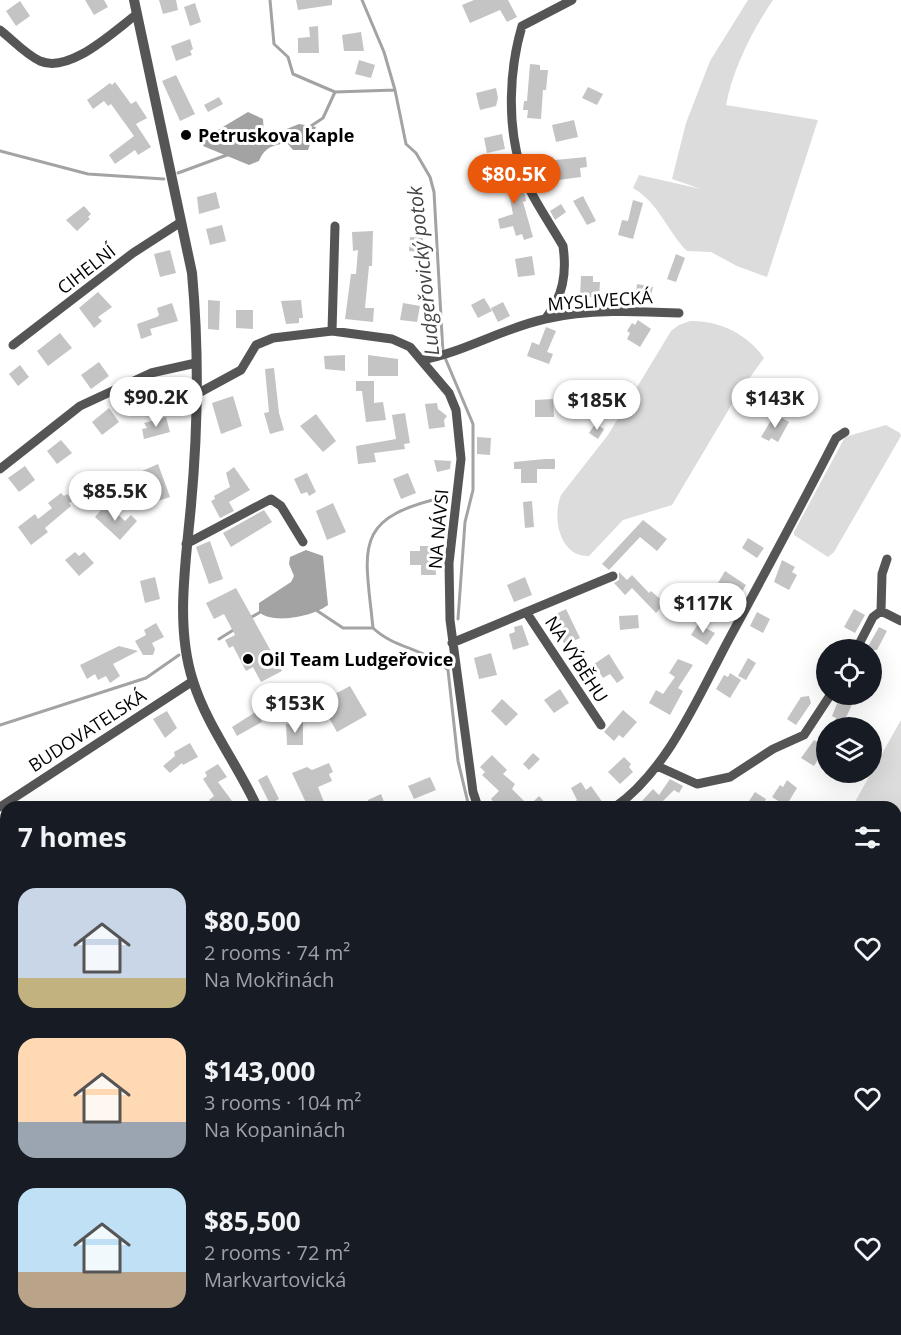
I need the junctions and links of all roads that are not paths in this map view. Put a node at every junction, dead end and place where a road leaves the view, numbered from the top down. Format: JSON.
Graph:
{"nodes":[{"id":1,"x":134,"y":0,"type":"edge"},
{"id":2,"x":572,"y":0,"type":"edge"},
{"id":3,"x":137,"y":14,"type":"junction"},
{"id":4,"x":0,"y":30,"type":"edge"},
{"id":5,"x":182,"y":222,"type":"junction"},
{"id":6,"x":335,"y":226,"type":"dead end"},
{"id":7,"x":679,"y":313,"type":"dead end"},
{"id":8,"x":546,"y":318,"type":"junction"},
{"id":9,"x":332,"y":331,"type":"junction"},
{"id":10,"x":13,"y":345,"type":"dead end"},
{"id":11,"x":422,"y":360,"type":"junction"},
{"id":12,"x":196,"y":363,"type":"junction"},
{"id":13,"x":195,"y":395,"type":"junction"},
{"id":14,"x":845,"y":432,"type":"dead end"},
{"id":15,"x":0,"y":469,"type":"edge"},
{"id":16,"x":303,"y":542,"type":"dead end"},
{"id":17,"x":186,"y":544,"type":"junction"},
{"id":18,"x":886,"y":559,"type":"dead end"},
{"id":19,"x":613,"y":576,"type":"dead end"},
{"id":20,"x":880,"y":611,"type":"junction"},
{"id":21,"x":526,"y":612,"type":"junction"},
{"id":22,"x":901,"y":621,"type":"edge"},
{"id":23,"x":862,"y":639,"type":"edge"},
{"id":24,"x":452,"y":643,"type":"junction"},
{"id":25,"x":193,"y":681,"type":"junction"},
{"id":26,"x":824,"y":705,"type":"edge"},
{"id":27,"x":601,"y":725,"type":"dead end"},
{"id":28,"x":657,"y":766,"type":"junction"},
{"id":29,"x":9,"y":801,"type":"edge"},
{"id":30,"x":254,"y":801,"type":"edge"},
{"id":31,"x":476,"y":801,"type":"edge"},
{"id":32,"x":624,"y":801,"type":"edge"}],
"edges":[{"from":1,"to":3,"type":"street"},
{"from":2,"to":8,"type":"street"},
{"from":3,"to":4,"type":"street"},
{"from":3,"to":5,"type":"street"},
{"from":5,"to":10,"type":"street","name":"CIHELNÍ"},
{"from":5,"to":12,"type":"street"},
{"from":6,"to":9,"type":"street"},
{"from":7,"to":8,"type":"street","name":"MYSLIVECKÁ"},
{"from":8,"to":11,"type":"street","name":"MYSLIVECKÁ"},
{"from":9,"to":11,"type":"street","name":"NA NÁVSI"},
{"from":9,"to":13,"type":"street","name":"NA NÁVSI"},
{"from":11,"to":24,"type":"street","name":"NA NÁVSI"},
{"from":12,"to":13,"type":"street"},
{"from":12,"to":15,"type":"street"},
{"from":13,"to":17,"type":"street"},
{"from":14,"to":28,"type":"street"},
{"from":16,"to":17,"type":"street"},
{"from":17,"to":25,"type":"street"},
{"from":18,"to":20,"type":"street"},
{"from":19,"to":21,"type":"street","name":"NA VÝBĚHU"},
{"from":20,"to":22,"type":"street"},
{"from":20,"to":23,"type":"street"},
{"from":21,"to":24,"type":"street","name":"NA VÝBĚHU"},
{"from":21,"to":27,"type":"street","name":"NA VÝBĚHU"},
{"from":24,"to":31,"type":"street","name":"NA NÁVSI"},
{"from":25,"to":29,"type":"street","name":"BUDOVATELSKÁ"},
{"from":25,"to":30,"type":"street"},
{"from":26,"to":28,"type":"street"},
{"from":28,"to":32,"type":"street"}]}
